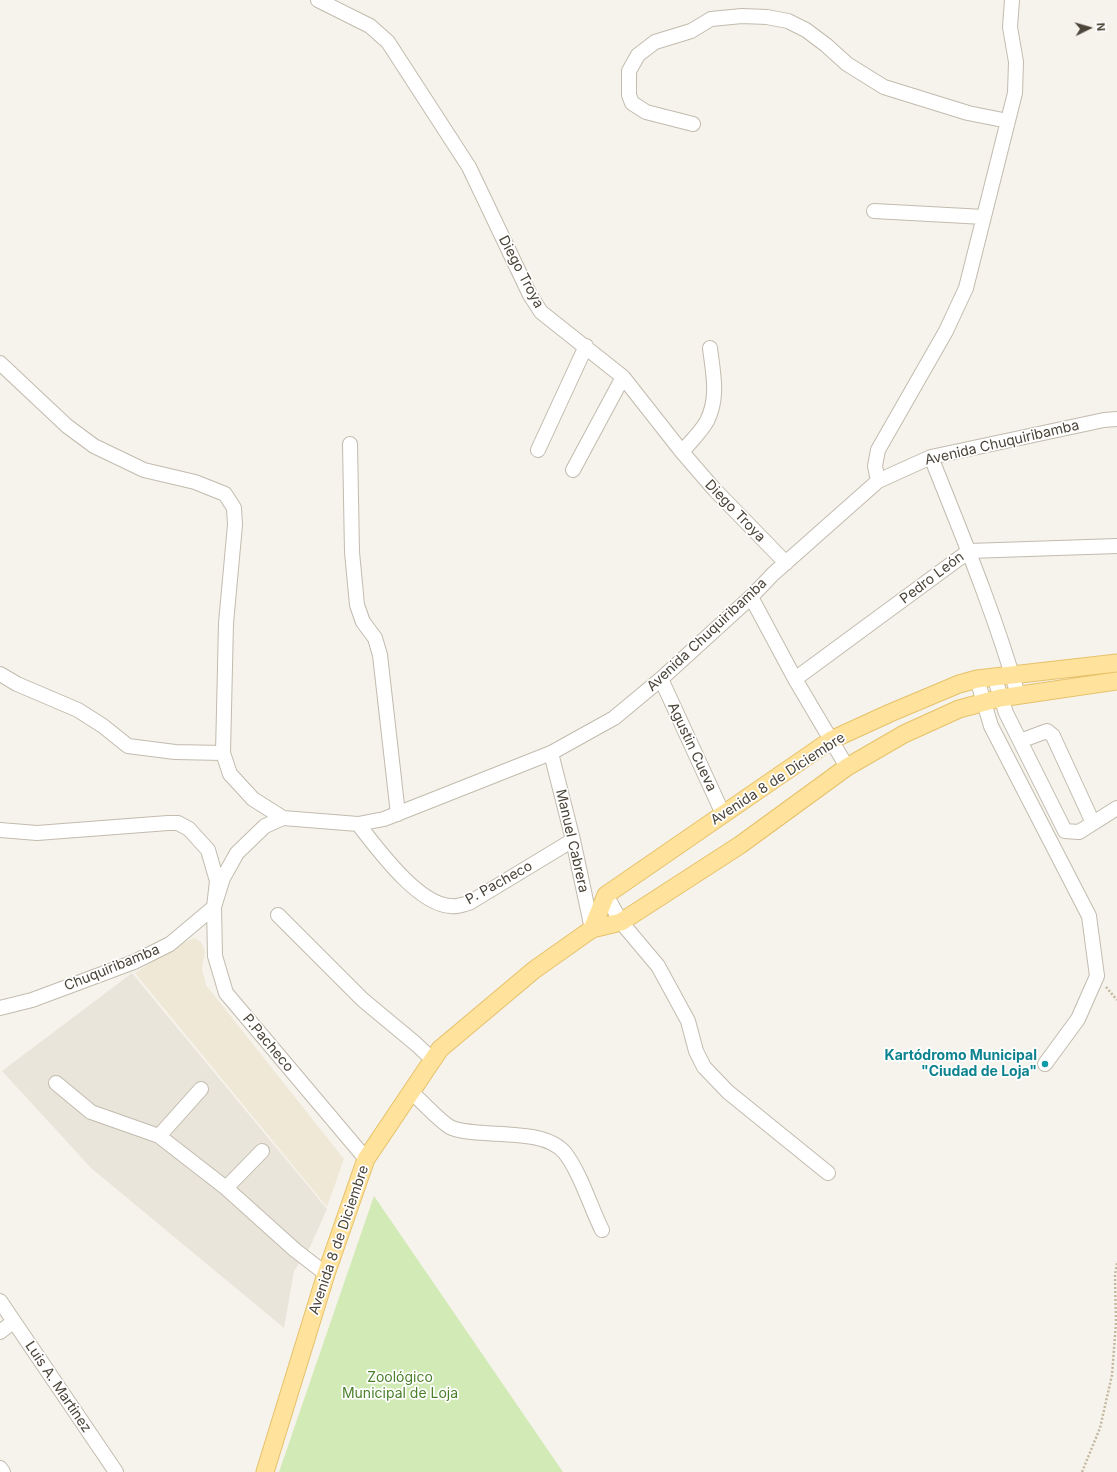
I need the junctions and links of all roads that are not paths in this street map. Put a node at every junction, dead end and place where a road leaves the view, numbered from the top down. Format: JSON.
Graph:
{"nodes":[{"id":1,"x":318,"y":0,"type":"edge"},
{"id":2,"x":1012,"y":0,"type":"edge"},
{"id":3,"x":1008,"y":121,"type":"junction"},
{"id":4,"x":693,"y":124,"type":"dead end"},
{"id":5,"x":874,"y":211,"type":"dead end"},
{"id":6,"x":984,"y":217,"type":"junction"},
{"id":7,"x":586,"y":346,"type":"junction"},
{"id":8,"x":710,"y":348,"type":"dead end"},
{"id":9,"x":0,"y":363,"type":"edge"},
{"id":10,"x":623,"y":377,"type":"junction"},
{"id":11,"x":1117,"y":419,"type":"edge"},
{"id":12,"x":350,"y":444,"type":"dead end"},
{"id":13,"x":538,"y":450,"type":"dead end"},
{"id":14,"x":682,"y":452,"type":"junction"},
{"id":15,"x":931,"y":457,"type":"junction"},
{"id":16,"x":573,"y":470,"type":"dead end"},
{"id":17,"x":878,"y":481,"type":"junction"},
{"id":18,"x":1117,"y":546,"type":"edge"},
{"id":19,"x":969,"y":550,"type":"junction"},
{"id":20,"x":786,"y":562,"type":"junction"},
{"id":21,"x":751,"y":597,"type":"junction"},
{"id":22,"x":1117,"y":663,"type":"edge"},
{"id":23,"x":0,"y":674,"type":"edge"},
{"id":24,"x":1012,"y":674,"type":"junction"},
{"id":25,"x":986,"y":678,"type":"junction"},
{"id":26,"x":661,"y":679,"type":"junction"},
{"id":27,"x":795,"y":679,"type":"junction"},
{"id":28,"x":1117,"y":680,"type":"edge"},
{"id":29,"x":1018,"y":695,"type":"junction"},
{"id":30,"x":1000,"y":698,"type":"junction"},
{"id":31,"x":984,"y":702,"type":"junction"},
{"id":32,"x":831,"y":740,"type":"junction"},
{"id":33,"x":1020,"y":741,"type":"junction"},
{"id":34,"x":223,"y":753,"type":"junction"},
{"id":35,"x":551,"y":753,"type":"junction"},
{"id":36,"x":847,"y":767,"type":"junction"},
{"id":37,"x":1117,"y":808,"type":"edge"},
{"id":38,"x":398,"y":814,"type":"junction"},
{"id":39,"x":723,"y":814,"type":"junction"},
{"id":40,"x":283,"y":818,"type":"junction"},
{"id":41,"x":1093,"y":823,"type":"junction"},
{"id":42,"x":358,"y":824,"type":"junction"},
{"id":43,"x":0,"y":830,"type":"edge"},
{"id":44,"x":573,"y":840,"type":"junction"},
{"id":45,"x":606,"y":895,"type":"junction"},
{"id":46,"x":214,"y":908,"type":"junction"},
{"id":47,"x":278,"y":915,"type":"dead end"},
{"id":48,"x":621,"y":922,"type":"junction"},
{"id":49,"x":592,"y":929,"type":"junction"},
{"id":50,"x":0,"y":1008,"type":"edge"},
{"id":51,"x":433,"y":1060,"type":"junction"},
{"id":52,"x":1045,"y":1064,"type":"dead end"},
{"id":53,"x":56,"y":1082,"type":"dead end"},
{"id":54,"x":201,"y":1089,"type":"dead end"},
{"id":55,"x":411,"y":1092,"type":"junction"},
{"id":56,"x":159,"y":1136,"type":"junction"},
{"id":57,"x":262,"y":1151,"type":"dead end"},
{"id":58,"x":366,"y":1159,"type":"junction"},
{"id":59,"x":828,"y":1173,"type":"dead end"},
{"id":60,"x":226,"y":1188,"type":"junction"},
{"id":61,"x":602,"y":1230,"type":"dead end"},
{"id":62,"x":326,"y":1274,"type":"junction"},
{"id":63,"x":0,"y":1301,"type":"edge"},
{"id":64,"x":13,"y":1322,"type":"junction"},
{"id":65,"x":0,"y":1332,"type":"edge"},
{"id":66,"x":0,"y":1468,"type":"edge"},
{"id":67,"x":2,"y":1472,"type":"edge"},
{"id":68,"x":116,"y":1472,"type":"edge"},
{"id":69,"x":265,"y":1472,"type":"edge"}],
"edges":[{"from":1,"to":7,"type":"street","name":"Diego Troya"},
{"from":2,"to":3,"type":"street"},
{"from":3,"to":4,"type":"street"},
{"from":3,"to":6,"type":"street"},
{"from":5,"to":6,"type":"street"},
{"from":6,"to":17,"type":"street"},
{"from":7,"to":10,"type":"street","name":"Diego Troya"},
{"from":7,"to":13,"type":"street"},
{"from":8,"to":14,"type":"street"},
{"from":9,"to":34,"type":"street"},
{"from":10,"to":14,"type":"street","name":"Diego Troya"},
{"from":10,"to":16,"type":"street"},
{"from":11,"to":15,"type":"street","name":"Avenida Chuquiribamba"},
{"from":12,"to":38,"type":"street"},
{"from":14,"to":20,"type":"street","name":"Diego Troya"},
{"from":15,"to":17,"type":"street","name":"Avenida Chuquiribamba"},
{"from":15,"to":19,"type":"street"},
{"from":17,"to":20,"type":"street","name":"Avenida Chuquiribamba"},
{"from":18,"to":19,"type":"street","name":"Pedro León"},
{"from":19,"to":24,"type":"street"},
{"from":19,"to":27,"type":"street","name":"Pedro León"},
{"from":20,"to":21,"type":"street","name":"Avenida Chuquiribamba"},
{"from":21,"to":26,"type":"street","name":"Avenida Chuquiribamba"},
{"from":21,"to":27,"type":"street"},
{"from":22,"to":24,"type":"main road","name":"Avenida 8 de Diciembre"},
{"from":23,"to":34,"type":"street"},
{"from":24,"to":25,"type":"main road","name":"Avenida 8 de Diciembre"},
{"from":24,"to":29,"type":"street"},
{"from":25,"to":30,"type":"street"},
{"from":25,"to":31,"type":"street"},
{"from":25,"to":32,"type":"main road","name":"Avenida 8 de Diciembre"},
{"from":26,"to":35,"type":"street","name":"Avenida Chuquiribamba"},
{"from":26,"to":39,"type":"street","name":"Agustin Cueva"},
{"from":27,"to":32,"type":"street"},
{"from":28,"to":29,"type":"main road","name":"Avenida 8 de Diciembre"},
{"from":29,"to":30,"type":"main road","name":"Avenida 8 de Diciembre"},
{"from":30,"to":31,"type":"main road","name":"Avenida 8 de Diciembre"},
{"from":30,"to":33,"type":"street"},
{"from":31,"to":36,"type":"main road","name":"Avenida 8 de Diciembre"},
{"from":31,"to":52,"type":"street"},
{"from":32,"to":36,"type":"street"},
{"from":32,"to":39,"type":"main road","name":"Avenida 8 de Diciembre"},
{"from":33,"to":41,"type":"street"},
{"from":33,"to":41,"type":"street"},
{"from":34,"to":40,"type":"street"},
{"from":35,"to":38,"type":"street","name":"Avenida Chuquiribamba"},
{"from":35,"to":44,"type":"street","name":"Manuel Cabrera"},
{"from":36,"to":48,"type":"main road","name":"Avenida 8 de Diciembre"},
{"from":37,"to":41,"type":"street"},
{"from":38,"to":42,"type":"street","name":"Avenida Chuquiribamba"},
{"from":39,"to":45,"type":"main road","name":"Avenida 8 de Diciembre"},
{"from":40,"to":42,"type":"street","name":"Avenida Chuquiribamba"},
{"from":40,"to":46,"type":"street"},
{"from":42,"to":44,"type":"street","name":"P. Pacheco"},
{"from":43,"to":46,"type":"street"},
{"from":44,"to":49,"type":"street","name":"Manuel Cabrera"},
{"from":45,"to":48,"type":"street"},
{"from":45,"to":49,"type":"main road"},
{"from":46,"to":50,"type":"street","name":"Chuquiribamba"},
{"from":46,"to":58,"type":"street","name":"P.Pacheco"},
{"from":47,"to":51,"type":"street"},
{"from":48,"to":49,"type":"main road","name":"Avenida 8 de Diciembre"},
{"from":48,"to":59,"type":"street"},
{"from":49,"to":51,"type":"main road","name":"Avenida 8 de Diciembre"},
{"from":51,"to":55,"type":"main road","name":"Avenida 8 de Diciembre"},
{"from":53,"to":56,"type":"street"},
{"from":54,"to":56,"type":"street"},
{"from":55,"to":58,"type":"main road","name":"Avenida 8 de Diciembre"},
{"from":55,"to":61,"type":"street"},
{"from":56,"to":60,"type":"street"},
{"from":57,"to":60,"type":"street"},
{"from":58,"to":62,"type":"main road","name":"Avenida 8 de Diciembre"},
{"from":60,"to":62,"type":"street"},
{"from":62,"to":69,"type":"main road","name":"Avenida 8 de Diciembre"},
{"from":63,"to":64,"type":"street","name":"Luis A. Martinez"},
{"from":64,"to":65,"type":"street"},
{"from":64,"to":68,"type":"street","name":"Luis A. Martinez"},
{"from":66,"to":67,"type":"street"}]}
